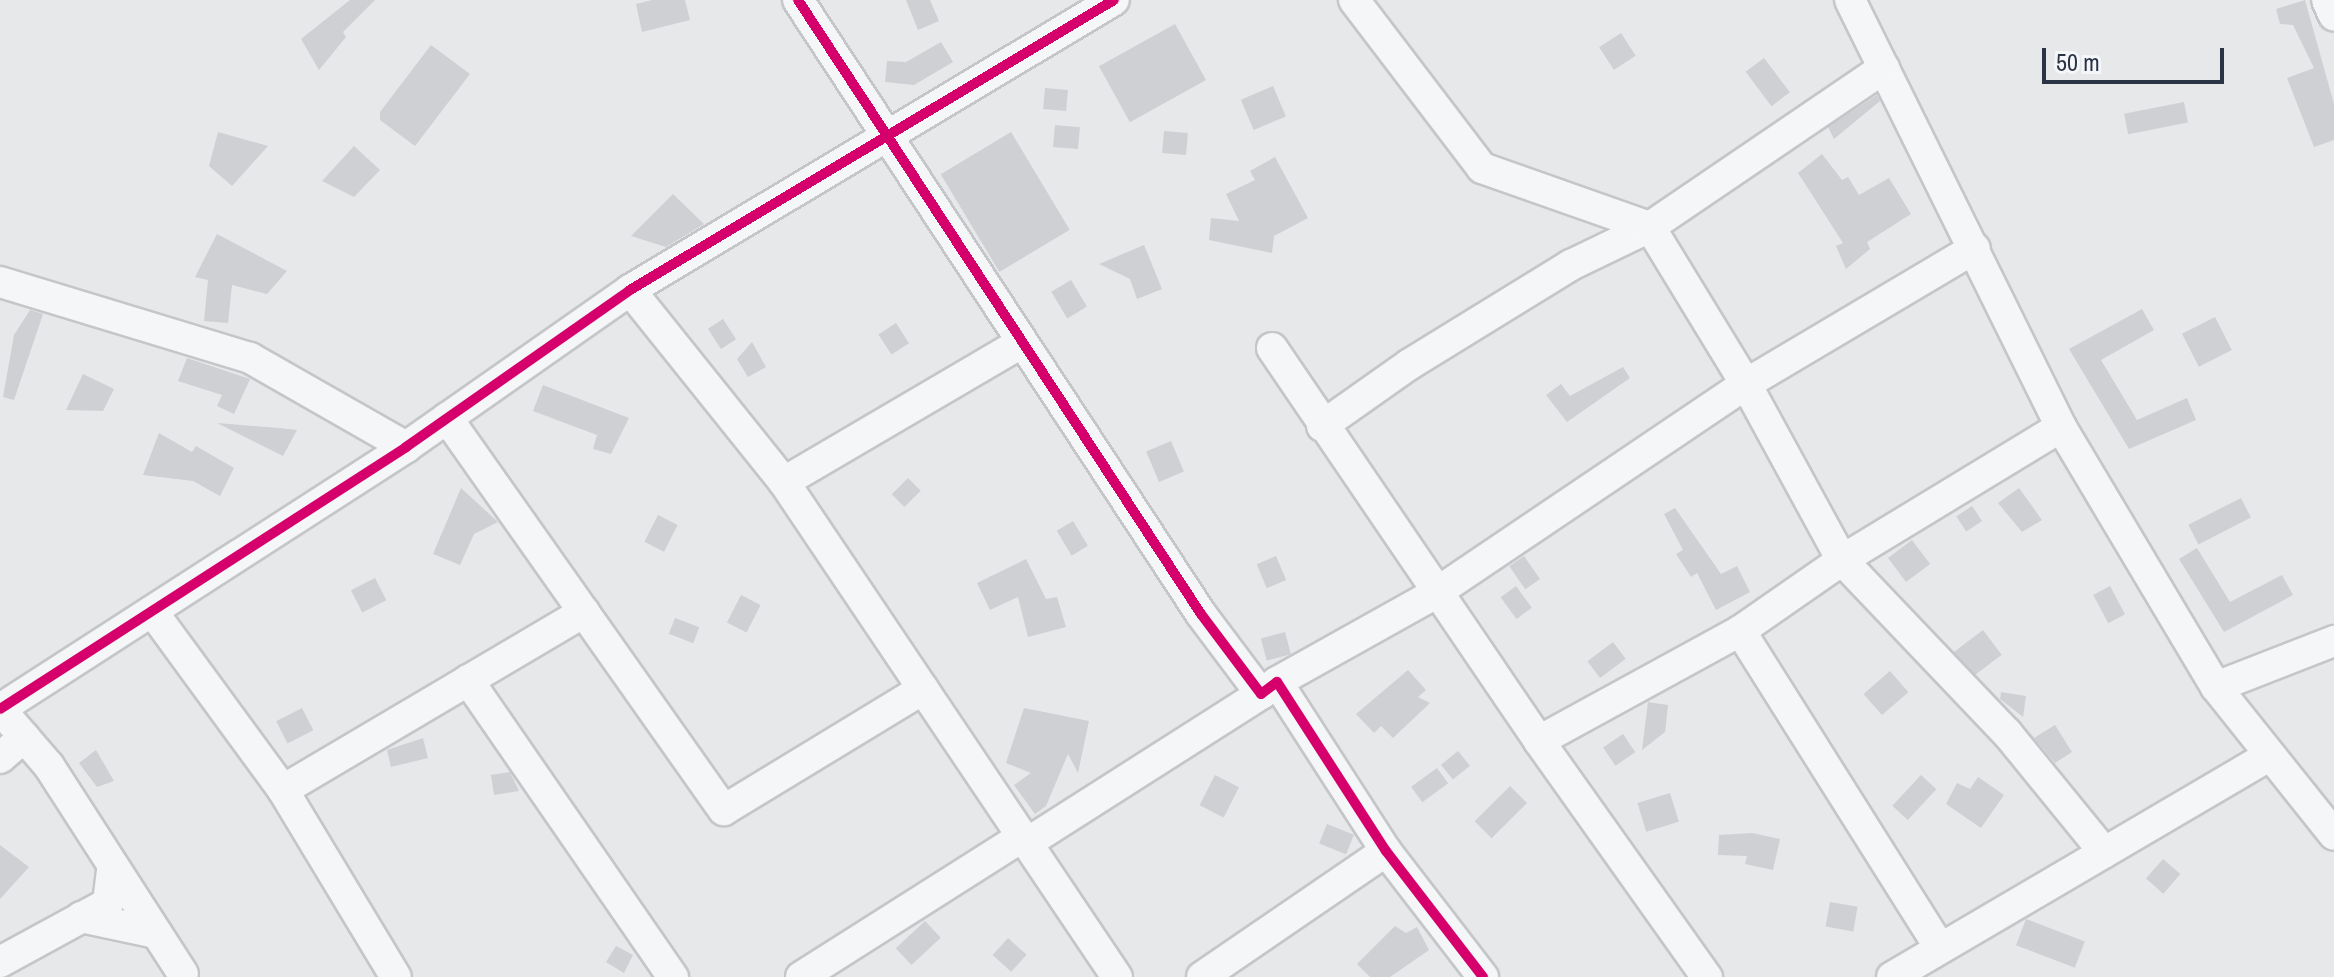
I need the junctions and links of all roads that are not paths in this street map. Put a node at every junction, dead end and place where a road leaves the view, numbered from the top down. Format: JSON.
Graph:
{"nodes":[{"id":1,"x":798,"y":0,"type":"edge"},
{"id":2,"x":1114,"y":0,"type":"edge"},
{"id":3,"x":1354,"y":0,"type":"edge"},
{"id":4,"x":1850,"y":0,"type":"edge"},
{"id":5,"x":2327,"y":0,"type":"edge"},
{"id":6,"x":2334,"y":16,"type":"edge"},
{"id":7,"x":1884,"y":68,"type":"junction"},
{"id":8,"x":887,"y":140,"type":"junction"},
{"id":9,"x":1650,"y":227,"type":"junction"},
{"id":10,"x":1975,"y":248,"type":"junction"},
{"id":11,"x":0,"y":282,"type":"edge"},
{"id":12,"x":630,"y":290,"type":"junction"},
{"id":13,"x":1021,"y":343,"type":"junction"},
{"id":14,"x":1272,"y":348,"type":"dead end"},
{"id":15,"x":1746,"y":384,"type":"junction"},
{"id":16,"x":447,"y":418,"type":"junction"},
{"id":17,"x":1322,"y":426,"type":"junction"},
{"id":18,"x":2061,"y":427,"type":"junction"},
{"id":19,"x":406,"y":447,"type":"junction"},
{"id":20,"x":784,"y":482,"type":"junction"},
{"id":21,"x":1842,"y":560,"type":"junction"},
{"id":22,"x":1436,"y":593,"type":"junction"},
{"id":23,"x":152,"y":611,"type":"junction"},
{"id":24,"x":584,"y":612,"type":"junction"},
{"id":25,"x":1740,"y":631,"type":"junction"},
{"id":26,"x":2334,"y":641,"type":"edge"},
{"id":27,"x":468,"y":680,"type":"junction"},
{"id":28,"x":2216,"y":687,"type":"junction"},
{"id":29,"x":1269,"y":688,"type":"junction"},
{"id":30,"x":923,"y":689,"type":"junction"},
{"id":31,"x":0,"y":709,"type":"edge"},
{"id":32,"x":24,"y":737,"type":"junction"},
{"id":33,"x":1539,"y":741,"type":"junction"},
{"id":34,"x":2270,"y":755,"type":"junction"},
{"id":35,"x":0,"y":758,"type":"edge"},
{"id":36,"x":283,"y":790,"type":"junction"},
{"id":37,"x":2334,"y":835,"type":"edge"},
{"id":38,"x":1025,"y":839,"type":"junction"},
{"id":39,"x":1386,"y":851,"type":"junction"},
{"id":40,"x":2104,"y":852,"type":"junction"},
{"id":41,"x":113,"y":865,"type":"junction"},
{"id":42,"x":81,"y":917,"type":"junction"},
{"id":43,"x":156,"y":933,"type":"junction"},
{"id":44,"x":1940,"y":948,"type":"junction"},
{"id":45,"x":0,"y":962,"type":"edge"},
{"id":46,"x":183,"y":974,"type":"dead end"},
{"id":47,"x":396,"y":977,"type":"edge"},
{"id":48,"x":673,"y":977,"type":"edge"},
{"id":49,"x":801,"y":977,"type":"edge"},
{"id":50,"x":1117,"y":977,"type":"edge"},
{"id":51,"x":1202,"y":977,"type":"edge"},
{"id":52,"x":1483,"y":977,"type":"edge"},
{"id":53,"x":1707,"y":977,"type":"edge"},
{"id":54,"x":1892,"y":977,"type":"edge"}],
"edges":[{"from":1,"to":8,"type":"street"},
{"from":2,"to":8,"type":"street"},
{"from":3,"to":9,"type":"street"},
{"from":4,"to":7,"type":"street"},
{"from":5,"to":6,"type":"street"},
{"from":7,"to":9,"type":"street"},
{"from":7,"to":10,"type":"street"},
{"from":8,"to":12,"type":"street"},
{"from":8,"to":13,"type":"street"},
{"from":9,"to":15,"type":"street"},
{"from":9,"to":17,"type":"street"},
{"from":10,"to":15,"type":"street"},
{"from":10,"to":18,"type":"street"},
{"from":11,"to":19,"type":"street"},
{"from":12,"to":16,"type":"street"},
{"from":12,"to":20,"type":"street"},
{"from":13,"to":20,"type":"street"},
{"from":13,"to":29,"type":"street"},
{"from":14,"to":17,"type":"street"},
{"from":15,"to":21,"type":"street"},
{"from":15,"to":22,"type":"street"},
{"from":16,"to":19,"type":"street"},
{"from":16,"to":24,"type":"street"},
{"from":17,"to":22,"type":"street"},
{"from":18,"to":21,"type":"street"},
{"from":18,"to":28,"type":"street"},
{"from":19,"to":23,"type":"street"},
{"from":20,"to":30,"type":"street"},
{"from":21,"to":25,"type":"street"},
{"from":21,"to":40,"type":"street"},
{"from":22,"to":29,"type":"street"},
{"from":22,"to":33,"type":"street"},
{"from":23,"to":31,"type":"street"},
{"from":23,"to":36,"type":"street"},
{"from":24,"to":27,"type":"street"},
{"from":24,"to":30,"type":"street"},
{"from":25,"to":33,"type":"street"},
{"from":25,"to":44,"type":"street"},
{"from":26,"to":28,"type":"street"},
{"from":27,"to":36,"type":"street"},
{"from":27,"to":48,"type":"street"},
{"from":28,"to":34,"type":"street"},
{"from":29,"to":38,"type":"street"},
{"from":29,"to":39,"type":"street"},
{"from":30,"to":38,"type":"street"},
{"from":31,"to":32,"type":"street"},
{"from":32,"to":35,"type":"street"},
{"from":32,"to":41,"type":"street"},
{"from":33,"to":53,"type":"street"},
{"from":34,"to":37,"type":"street"},
{"from":34,"to":40,"type":"street"},
{"from":36,"to":47,"type":"street"},
{"from":38,"to":49,"type":"street"},
{"from":38,"to":50,"type":"street"},
{"from":39,"to":51,"type":"street"},
{"from":39,"to":52,"type":"street"},
{"from":40,"to":44,"type":"street"},
{"from":41,"to":42,"type":"street"},
{"from":41,"to":43,"type":"street"},
{"from":42,"to":43,"type":"street"},
{"from":42,"to":45,"type":"street"},
{"from":43,"to":46,"type":"street"},
{"from":44,"to":54,"type":"street"}]}
